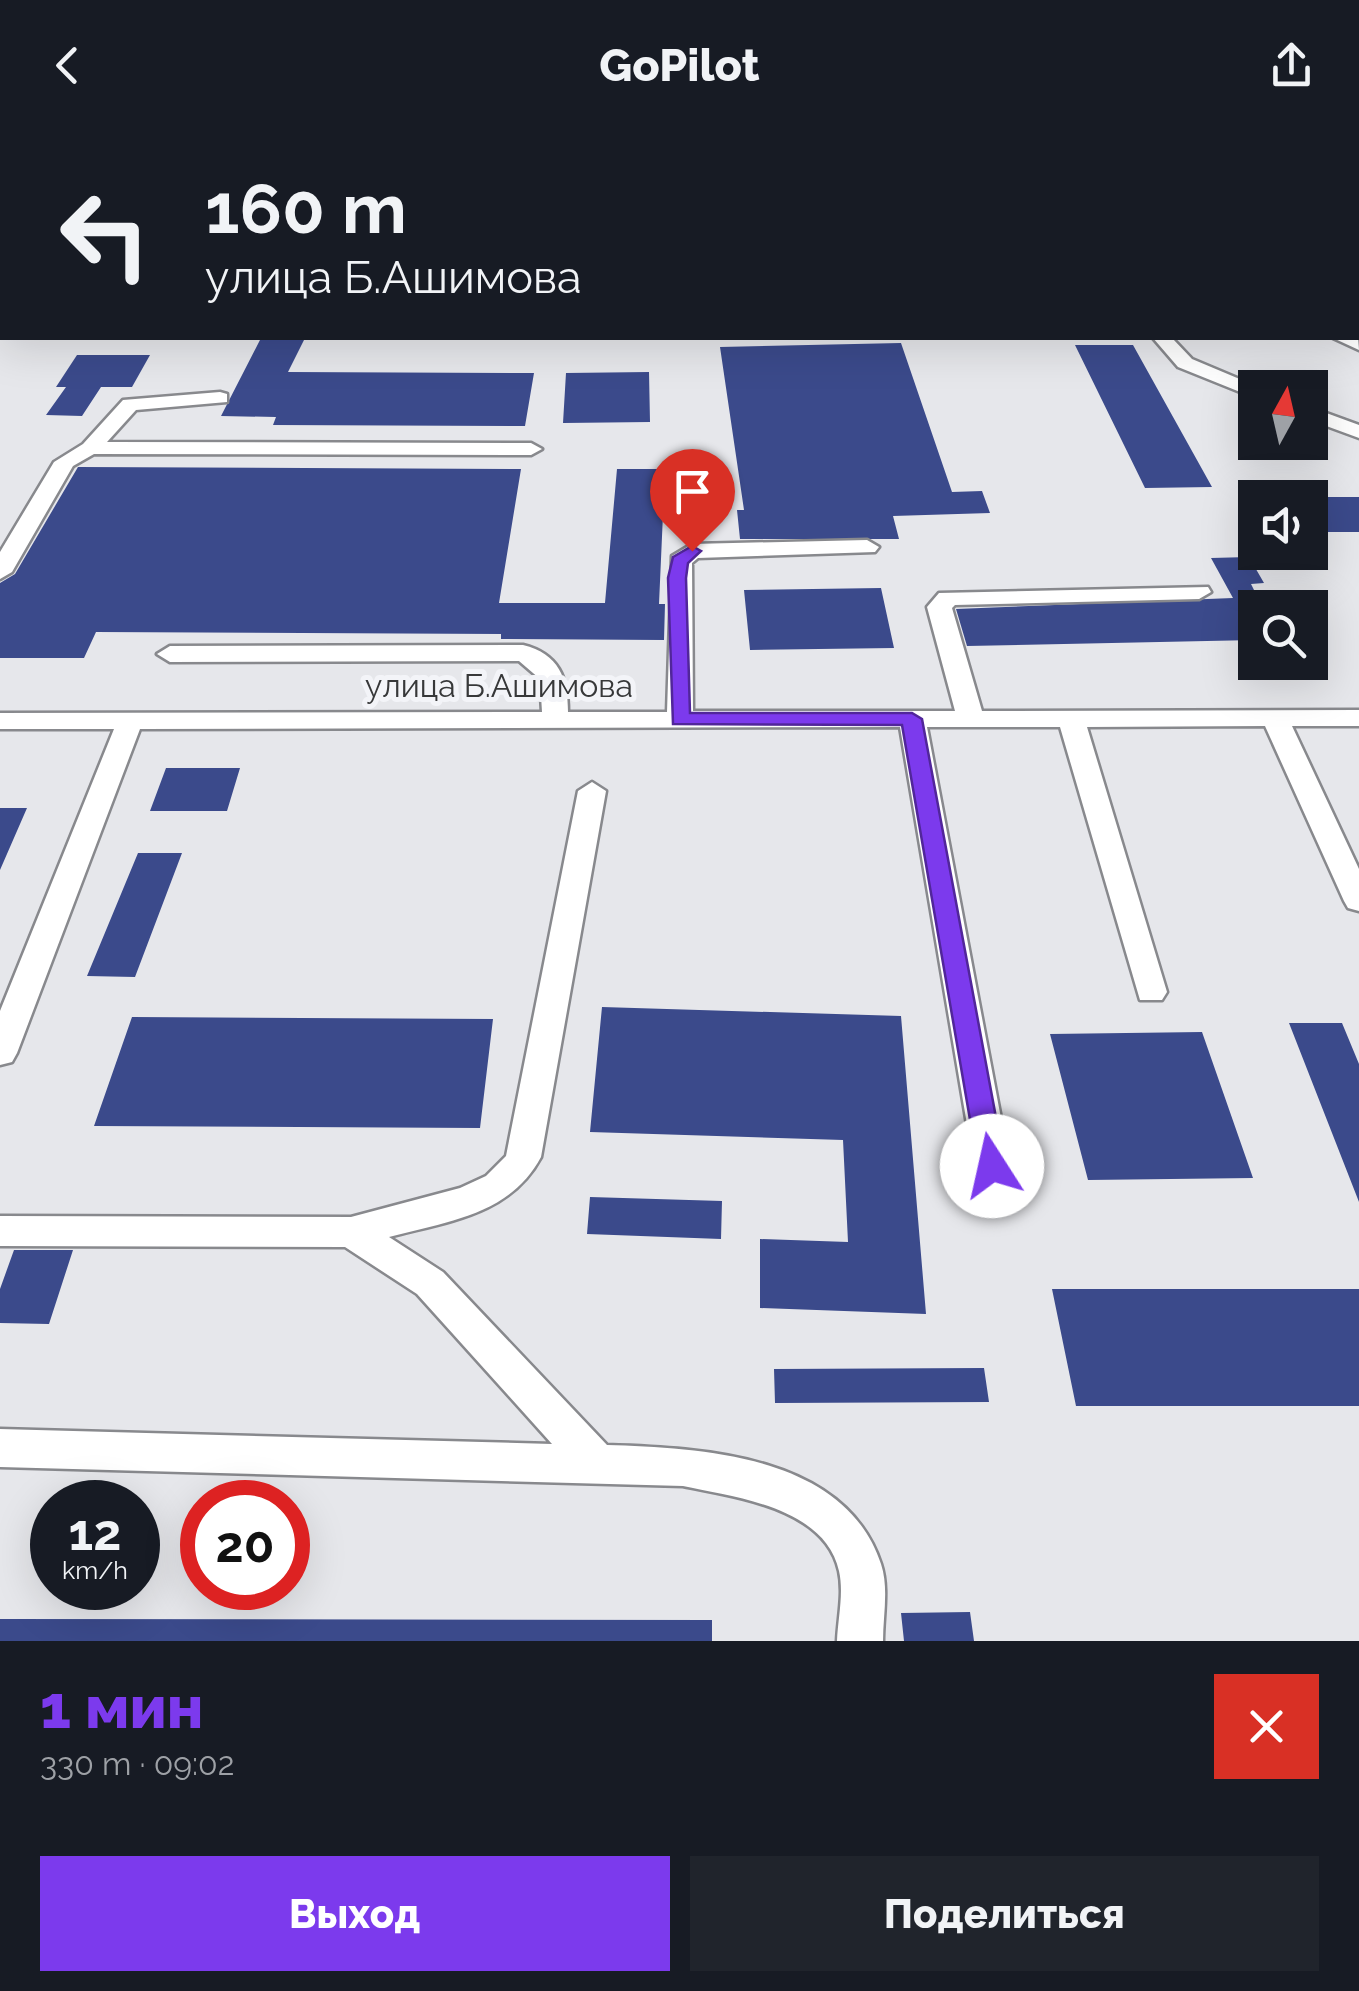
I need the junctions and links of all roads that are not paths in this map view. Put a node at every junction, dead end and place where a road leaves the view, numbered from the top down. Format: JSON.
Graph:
{"nodes":[{"id":1,"x":1164,"y":340,"type":"edge"},
{"id":2,"x":1238,"y":385,"type":"edge"},
{"id":3,"x":220,"y":398,"type":"dead end"},
{"id":4,"x":1328,"y":420,"type":"edge"},
{"id":5,"x":1359,"y":432,"type":"edge"},
{"id":6,"x":90,"y":448,"type":"junction"},
{"id":7,"x":531,"y":449,"type":"dead end"},
{"id":8,"x":866,"y":547,"type":"dead end"},
{"id":9,"x":0,"y":572,"type":"edge"},
{"id":10,"x":1200,"y":592,"type":"dead end"},
{"id":11,"x":170,"y":654,"type":"dead end"},
{"id":12,"x":1070,"y":718,"type":"junction"},
{"id":13,"x":1275,"y":718,"type":"junction"},
{"id":14,"x":1359,"y":718,"type":"edge"},
{"id":15,"x":912,"y":719,"type":"junction"},
{"id":16,"x":971,"y":719,"type":"junction"},
{"id":17,"x":555,"y":720,"type":"junction"},
{"id":18,"x":680,"y":720,"type":"junction"},
{"id":19,"x":0,"y":721,"type":"edge"},
{"id":20,"x":130,"y":721,"type":"junction"},
{"id":21,"x":592,"y":791,"type":"dead end"},
{"id":22,"x":1359,"y":902,"type":"edge"},
{"id":23,"x":1151,"y":992,"type":"dead end"},
{"id":24,"x":0,"y":1054,"type":"edge"},
{"id":25,"x":992,"y":1166,"type":"dead end"},
{"id":26,"x":0,"y":1231,"type":"edge"},
{"id":27,"x":351,"y":1232,"type":"junction"},
{"id":28,"x":0,"y":1448,"type":"edge"},
{"id":29,"x":597,"y":1464,"type":"junction"},
{"id":30,"x":860,"y":1641,"type":"edge"}],
"edges":[{"from":1,"to":2,"type":"street"},
{"from":3,"to":6,"type":"street"},
{"from":4,"to":5,"type":"street"},
{"from":6,"to":7,"type":"street"},
{"from":6,"to":9,"type":"street"},
{"from":8,"to":18,"type":"street"},
{"from":10,"to":16,"type":"street"},
{"from":11,"to":17,"type":"street"},
{"from":12,"to":13,"type":"street","name":"улица Б.Ашимова"},
{"from":12,"to":16,"type":"street","name":"улица Б.Ашимова"},
{"from":12,"to":23,"type":"street"},
{"from":13,"to":14,"type":"street","name":"улица Б.Ашимова"},
{"from":13,"to":22,"type":"street"},
{"from":15,"to":16,"type":"street","name":"улица Б.Ашимова"},
{"from":15,"to":18,"type":"street","name":"улица Б.Ашимова"},
{"from":15,"to":25,"type":"street"},
{"from":17,"to":18,"type":"street","name":"улица Б.Ашимова"},
{"from":17,"to":20,"type":"street","name":"улица Б.Ашимова"},
{"from":19,"to":20,"type":"street","name":"улица Б.Ашимова"},
{"from":20,"to":24,"type":"street"},
{"from":21,"to":27,"type":"street"},
{"from":26,"to":27,"type":"street"},
{"from":27,"to":29,"type":"street"},
{"from":28,"to":29,"type":"street"},
{"from":29,"to":30,"type":"street"}]}
